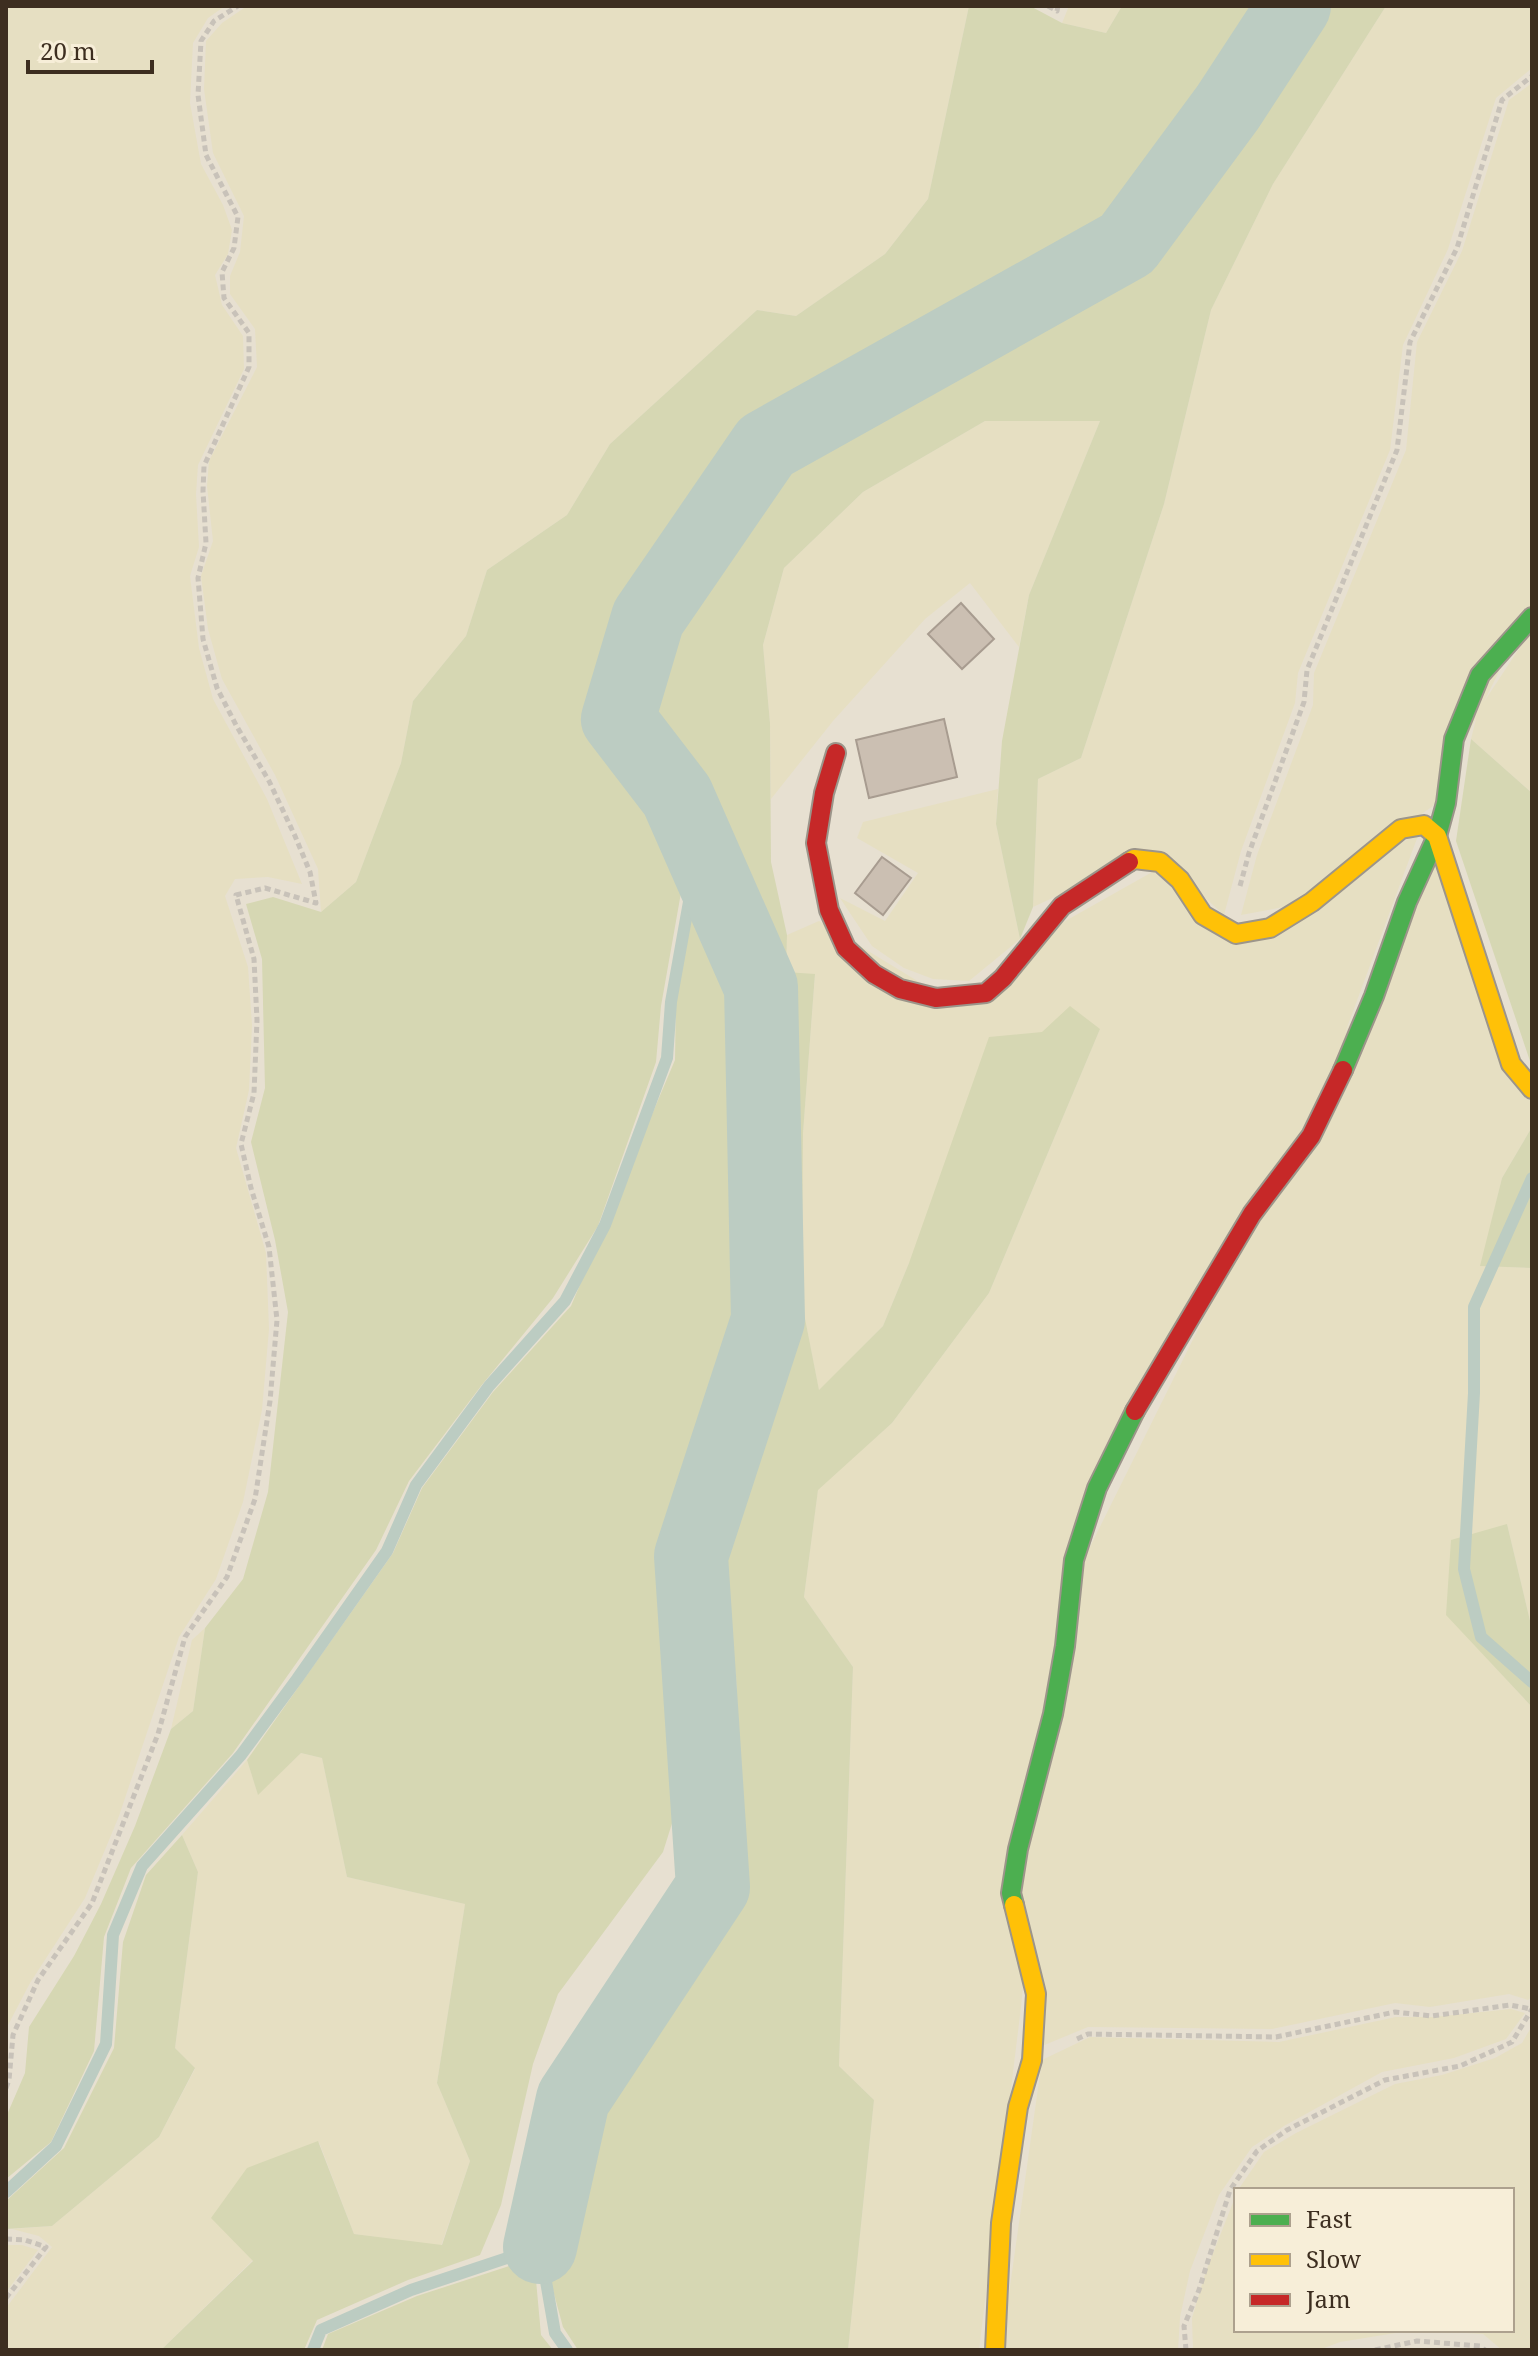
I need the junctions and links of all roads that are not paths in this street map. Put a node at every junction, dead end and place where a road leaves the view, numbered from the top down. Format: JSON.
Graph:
{"nodes":[{"id":1,"x":1532,"y":617,"type":"edge"},
{"id":2,"x":836,"y":753,"type":"dead end"},
{"id":3,"x":1437,"y":836,"type":"junction"},
{"id":4,"x":1532,"y":1089,"type":"edge"},
{"id":5,"x":995,"y":2350,"type":"edge"}],
"edges":[{"from":1,"to":3,"type":"street"},
{"from":2,"to":3,"type":"street"},
{"from":3,"to":4,"type":"street"},
{"from":3,"to":5,"type":"street"}]}
